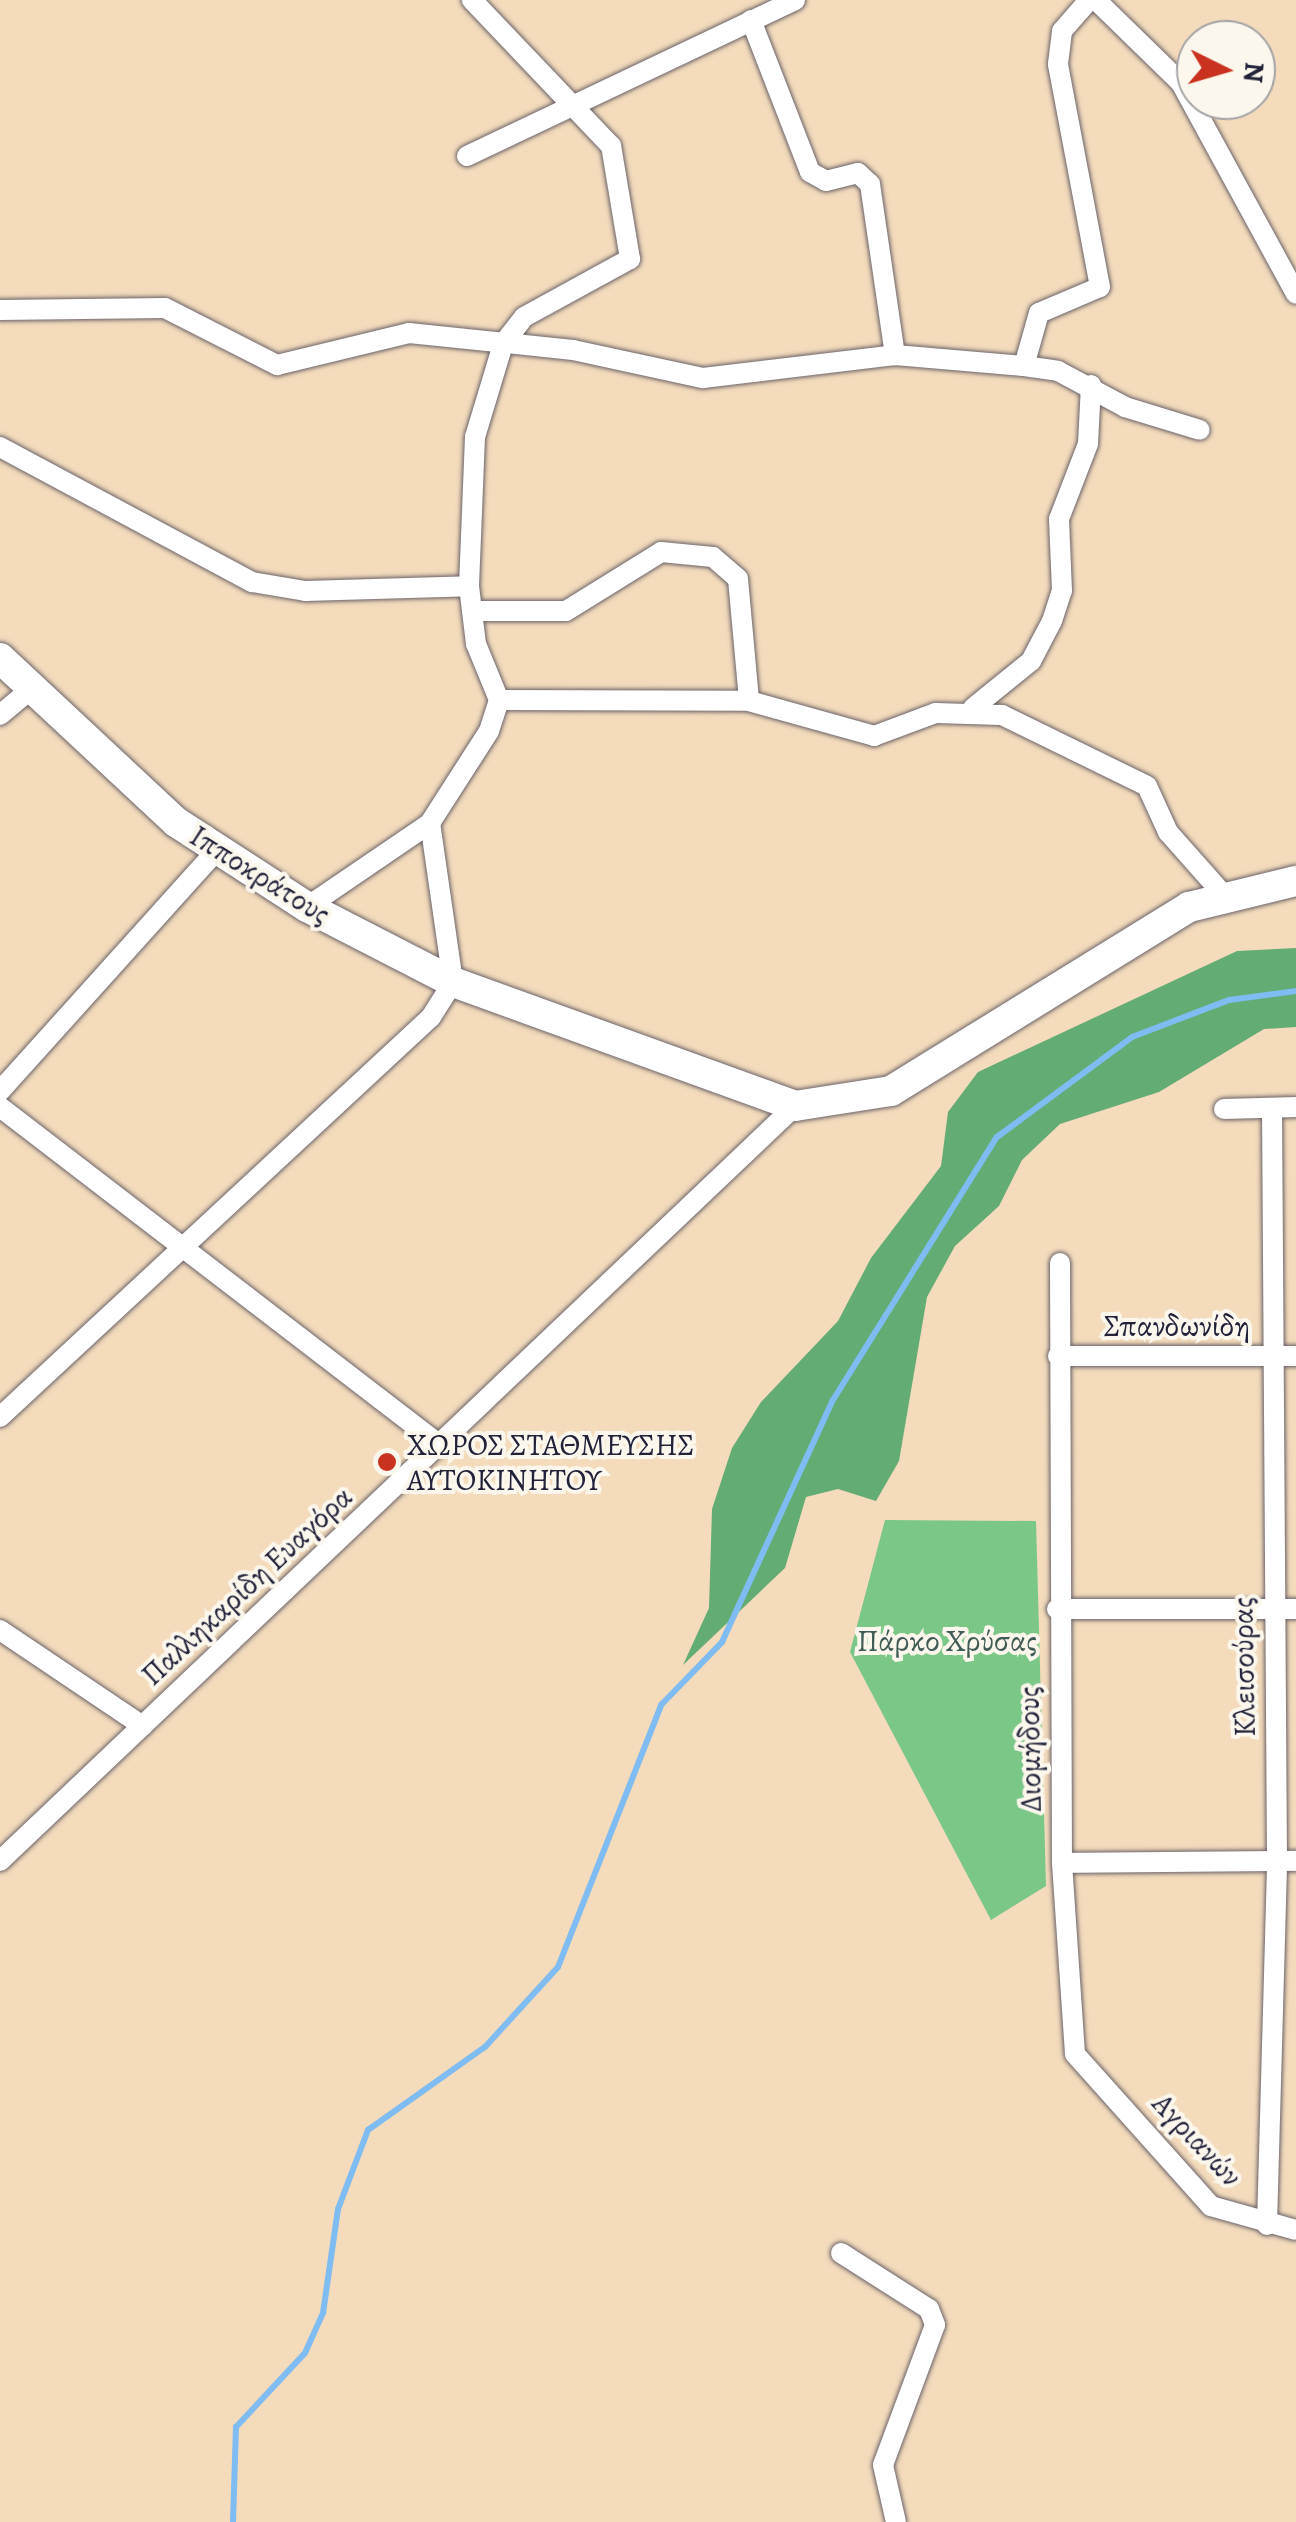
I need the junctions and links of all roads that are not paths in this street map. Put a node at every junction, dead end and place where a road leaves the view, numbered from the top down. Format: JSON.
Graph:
{"nodes":[{"id":1,"x":795,"y":0,"type":"edge"},
{"id":2,"x":1093,"y":0,"type":"edge"},
{"id":3,"x":481,"y":2,"type":"edge"},
{"id":4,"x":751,"y":20,"type":"junction"},
{"id":5,"x":581,"y":106,"type":"junction"},
{"id":6,"x":466,"y":156,"type":"dead end"},
{"id":7,"x":1296,"y":294,"type":"edge"},
{"id":8,"x":0,"y":310,"type":"edge"},
{"id":9,"x":503,"y":344,"type":"junction"},
{"id":10,"x":896,"y":355,"type":"junction"},
{"id":11,"x":1024,"y":366,"type":"junction"},
{"id":12,"x":1092,"y":384,"type":"junction"},
{"id":13,"x":1200,"y":430,"type":"dead end"},
{"id":14,"x":0,"y":447,"type":"edge"},
{"id":15,"x":470,"y":586,"type":"junction"},
{"id":16,"x":472,"y":611,"type":"junction"},
{"id":17,"x":0,"y":658,"type":"edge"},
{"id":18,"x":30,"y":690,"type":"junction"},
{"id":19,"x":500,"y":700,"type":"junction"},
{"id":20,"x":749,"y":701,"type":"junction"},
{"id":21,"x":974,"y":708,"type":"junction"},
{"id":22,"x":0,"y":716,"type":"edge"},
{"id":23,"x":430,"y":823,"type":"junction"},
{"id":24,"x":215,"y":852,"type":"junction"},
{"id":25,"x":1296,"y":880,"type":"edge"},
{"id":26,"x":1222,"y":892,"type":"junction"},
{"id":27,"x":308,"y":907,"type":"junction"},
{"id":28,"x":453,"y":982,"type":"junction"},
{"id":29,"x":0,"y":1091,"type":"edge"},
{"id":30,"x":795,"y":1106,"type":"junction"},
{"id":31,"x":0,"y":1107,"type":"edge"},
{"id":32,"x":1296,"y":1107,"type":"edge"},
{"id":33,"x":1272,"y":1108,"type":"junction"},
{"id":34,"x":1224,"y":1109,"type":"dead end"},
{"id":35,"x":182,"y":1247,"type":"junction"},
{"id":36,"x":1060,"y":1263,"type":"dead end"},
{"id":37,"x":1058,"y":1356,"type":"junction"},
{"id":38,"x":1270,"y":1356,"type":"junction"},
{"id":39,"x":1296,"y":1356,"type":"edge"},
{"id":40,"x":0,"y":1417,"type":"edge"},
{"id":41,"x":440,"y":1445,"type":"junction"},
{"id":42,"x":1273,"y":1609,"type":"junction"},
{"id":43,"x":1296,"y":1609,"type":"edge"},
{"id":44,"x":1057,"y":1610,"type":"junction"},
{"id":45,"x":0,"y":1630,"type":"edge"},
{"id":46,"x":143,"y":1726,"type":"junction"},
{"id":47,"x":1286,"y":1861,"type":"edge"},
{"id":48,"x":0,"y":1862,"type":"edge"},
{"id":49,"x":1062,"y":1863,"type":"junction"},
{"id":50,"x":1076,"y":2054,"type":"joint"},
{"id":51,"x":1267,"y":2224,"type":"junction"},
{"id":52,"x":1296,"y":2230,"type":"edge"},
{"id":53,"x":840,"y":2253,"type":"dead end"},
{"id":54,"x":896,"y":2522,"type":"edge"}],
"edges":[{"from":1,"to":4,"type":"street"},
{"from":2,"to":7,"type":"street"},
{"from":2,"to":11,"type":"street"},
{"from":3,"to":5,"type":"street"},
{"from":4,"to":5,"type":"street"},
{"from":4,"to":10,"type":"street"},
{"from":5,"to":6,"type":"street"},
{"from":5,"to":9,"type":"street"},
{"from":8,"to":9,"type":"street"},
{"from":9,"to":10,"type":"street"},
{"from":9,"to":15,"type":"street"},
{"from":10,"to":11,"type":"street"},
{"from":11,"to":12,"type":"street"},
{"from":12,"to":13,"type":"street"},
{"from":12,"to":21,"type":"street"},
{"from":14,"to":15,"type":"street"},
{"from":15,"to":16,"type":"street"},
{"from":16,"to":19,"type":"street"},
{"from":16,"to":20,"type":"street"},
{"from":17,"to":18,"type":"street","name":"Ιπποκράτους"},
{"from":18,"to":22,"type":"street"},
{"from":18,"to":24,"type":"street","name":"Ιπποκράτους"},
{"from":19,"to":20,"type":"street"},
{"from":19,"to":23,"type":"street"},
{"from":20,"to":21,"type":"street"},
{"from":21,"to":26,"type":"street"},
{"from":23,"to":27,"type":"street"},
{"from":23,"to":28,"type":"street"},
{"from":24,"to":27,"type":"street","name":"Ιπποκράτους"},
{"from":24,"to":29,"type":"street"},
{"from":25,"to":26,"type":"street"},
{"from":26,"to":30,"type":"street"},
{"from":27,"to":28,"type":"street","name":"Ιπποκράτους"},
{"from":28,"to":30,"type":"street","name":"Ιπποκράτους"},
{"from":28,"to":35,"type":"street"},
{"from":30,"to":41,"type":"street","name":"Παλληκαρίδη Ευαγόρα"},
{"from":31,"to":35,"type":"street"},
{"from":32,"to":33,"type":"street"},
{"from":33,"to":34,"type":"street"},
{"from":33,"to":38,"type":"street","name":"Κλεισούρας"},
{"from":35,"to":40,"type":"street"},
{"from":35,"to":41,"type":"street"},
{"from":36,"to":37,"type":"street","name":"Διομήδους"},
{"from":37,"to":38,"type":"street","name":"Σπανδωνίδη"},
{"from":37,"to":44,"type":"street","name":"Διομήδους"},
{"from":38,"to":39,"type":"street","name":"Σπανδωνίδη"},
{"from":38,"to":42,"type":"street","name":"Κλεισούρας"},
{"from":41,"to":46,"type":"street","name":"Παλληκαρίδη Ευαγόρα"},
{"from":42,"to":43,"type":"street"},
{"from":42,"to":44,"type":"street"},
{"from":42,"to":47,"type":"street","name":"Κλεισούρας"},
{"from":44,"to":49,"type":"street","name":"Διομήδους"},
{"from":45,"to":46,"type":"street"},
{"from":46,"to":48,"type":"street","name":"Παλληκαρίδη Ευαγόρα"},
{"from":47,"to":49,"type":"street"},
{"from":47,"to":51,"type":"street","name":"Κλεισούρας"},
{"from":49,"to":50,"type":"street","name":"Διομήδους"},
{"from":50,"to":51,"type":"street","name":"Αγριανών"},
{"from":51,"to":52,"type":"street","name":"Αγριανών"},
{"from":53,"to":54,"type":"street"}]}
